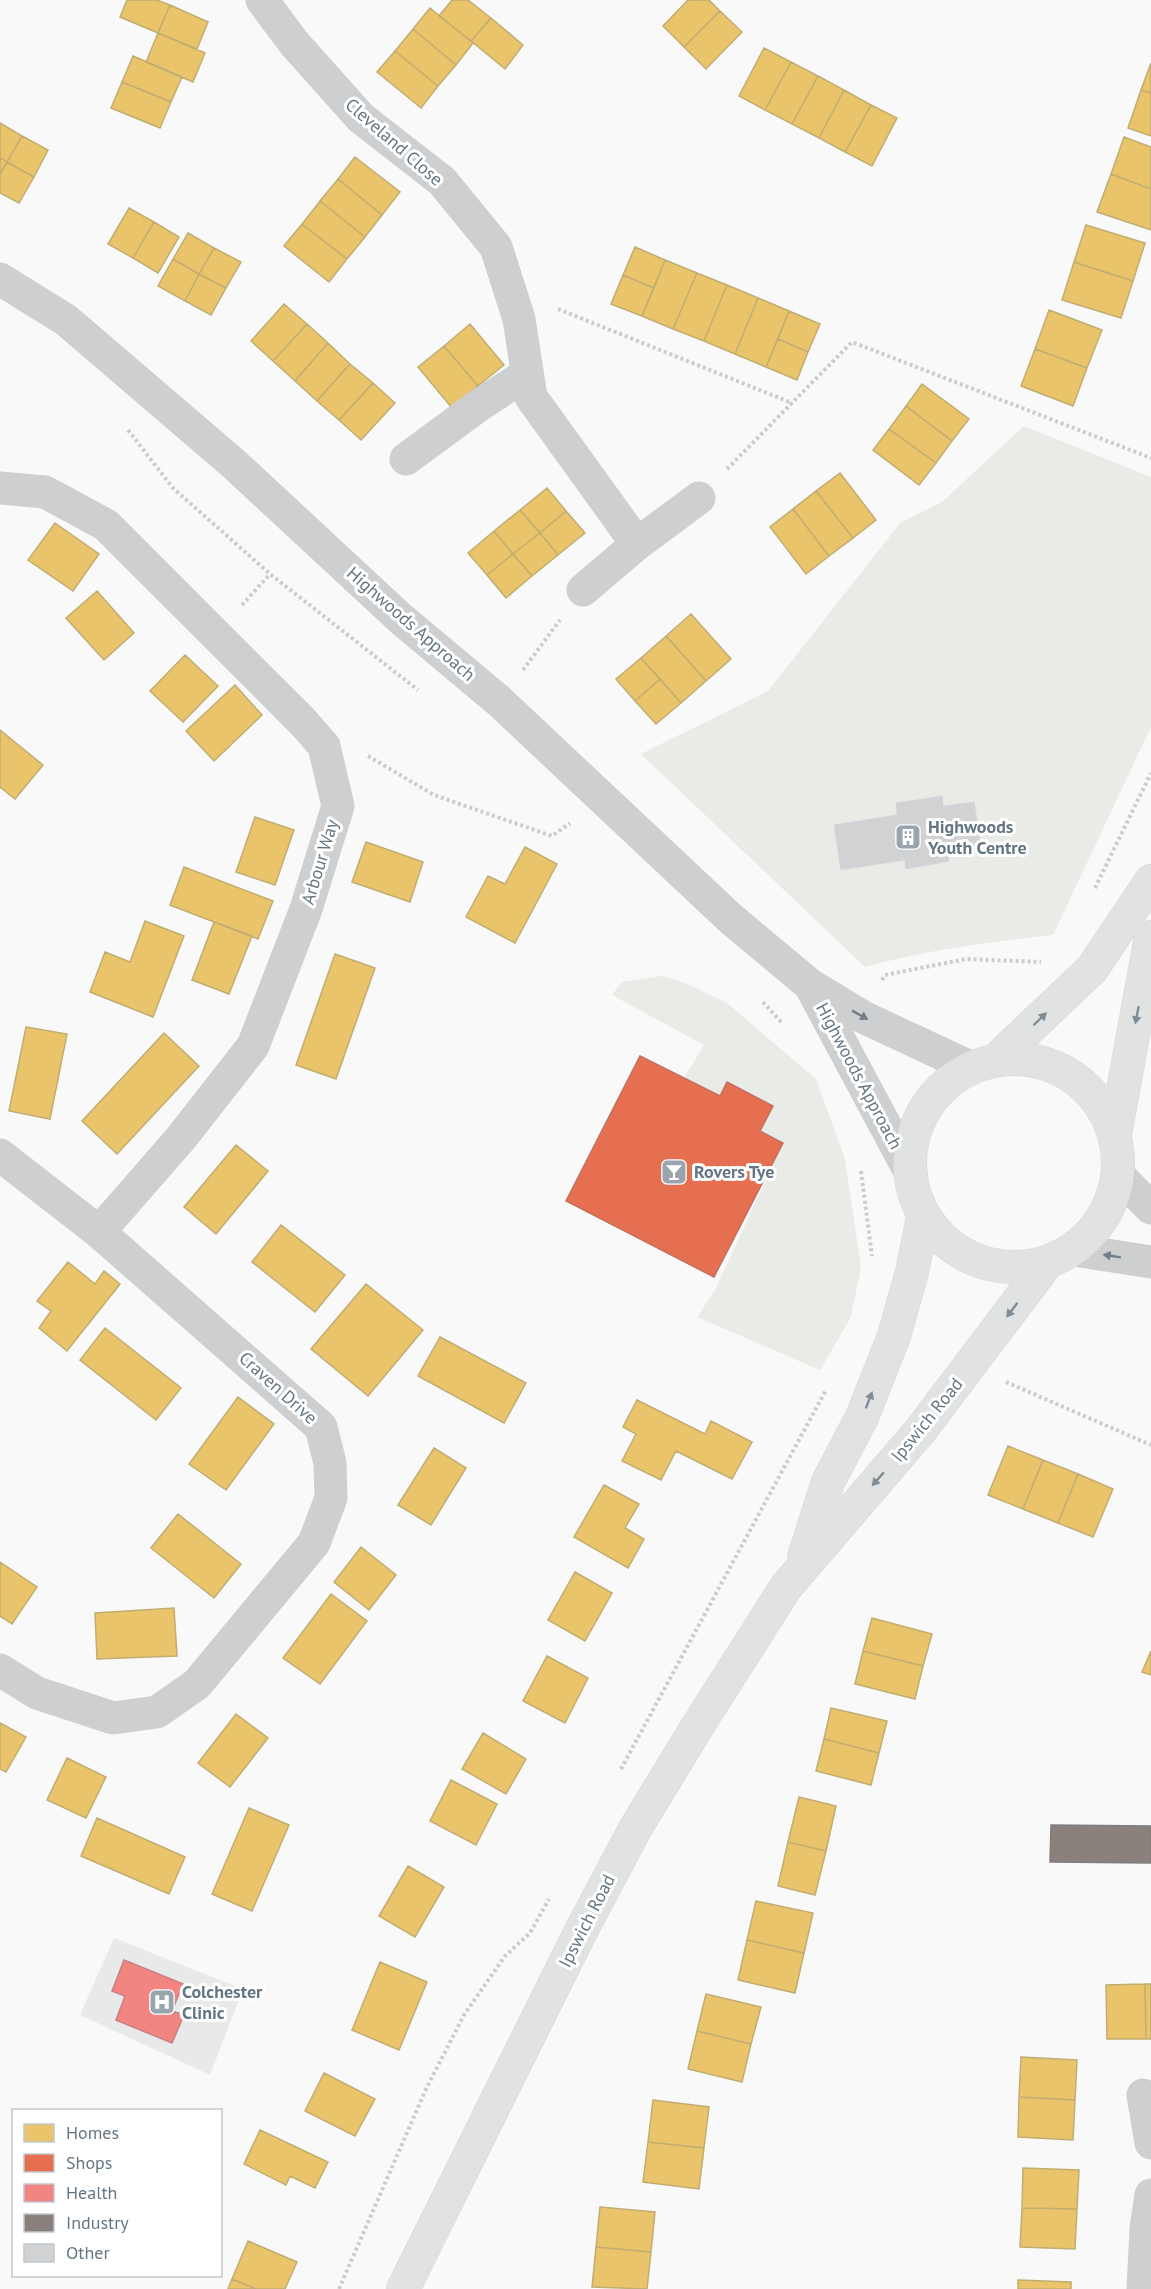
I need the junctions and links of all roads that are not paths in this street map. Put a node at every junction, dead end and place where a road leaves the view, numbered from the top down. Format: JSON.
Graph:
{"nodes":[{"id":1,"x":262,"y":0,"type":"edge"},
{"id":2,"x":0,"y":279,"type":"edge"},
{"id":3,"x":527,"y":374,"type":"junction"},
{"id":4,"x":406,"y":459,"type":"dead end"},
{"id":5,"x":0,"y":488,"type":"edge"},
{"id":6,"x":699,"y":498,"type":"road end"},
{"id":7,"x":637,"y":544,"type":"junction"},
{"id":8,"x":583,"y":590,"type":"road end"},
{"id":9,"x":1151,"y":881,"type":"edge"},
{"id":10,"x":1151,"y":937,"type":"edge"},
{"id":11,"x":810,"y":984,"type":"junction"},
{"id":12,"x":984,"y":1063,"type":"junction"},
{"id":13,"x":1115,"y":1134,"type":"junction"},
{"id":14,"x":0,"y":1155,"type":"edge"},
{"id":15,"x":908,"y":1168,"type":"junction"},
{"id":16,"x":1119,"y":1176,"type":"junction"},
{"id":17,"x":1151,"y":1208,"type":"edge"},
{"id":18,"x":923,"y":1217,"type":"junction"},
{"id":19,"x":99,"y":1232,"type":"junction"},
{"id":20,"x":1061,"y":1257,"type":"junction"},
{"id":21,"x":1151,"y":1262,"type":"edge"},
{"id":22,"x":800,"y":1571,"type":"junction"},
{"id":23,"x":0,"y":1670,"type":"edge"},
{"id":24,"x":1143,"y":2095,"type":"dead end"},
{"id":25,"x":1151,"y":2143,"type":"edge"},
{"id":26,"x":1151,"y":2195,"type":"edge"},
{"id":27,"x":403,"y":2289,"type":"edge"},
{"id":28,"x":1143,"y":2289,"type":"edge"}],
"edges":[{"from":1,"to":3,"type":"street","name":"Cleveland Close"},
{"from":2,"to":11,"type":"street","name":"Highwoods Approach"},
{"from":3,"to":4,"type":"street"},
{"from":3,"to":7,"type":"street","name":"Cleveland Close"},
{"from":5,"to":19,"type":"street","name":"Arbour Way"},
{"from":6,"to":7,"type":"street"},
{"from":7,"to":8,"type":"street"},
{"from":12,"to":9,"type":"main road","one_way":true},
{"from":10,"to":13,"type":"main road","one_way":true},
{"from":11,"to":12,"type":"street","name":"Highwoods Approach","one_way":true},
{"from":11,"to":15,"type":"street","name":"Highwoods Approach"},
{"from":12,"to":13,"type":"main road"},
{"from":12,"to":15,"type":"main road"},
{"from":13,"to":16,"type":"main road"},
{"from":14,"to":19,"type":"street","name":"Craven Drive"},
{"from":15,"to":18,"type":"main road"},
{"from":16,"to":17,"type":"street"},
{"from":16,"to":20,"type":"main road"},
{"from":18,"to":20,"type":"main road"},
{"from":22,"to":18,"type":"main road","name":"Ipswich Road","one_way":true},
{"from":19,"to":23,"type":"street","name":"Craven Drive"},
{"from":21,"to":20,"type":"street","one_way":true},
{"from":20,"to":22,"type":"main road","name":"Ipswich Road","one_way":true},
{"from":22,"to":27,"type":"main road","name":"Ipswich Road"},
{"from":24,"to":25,"type":"street"},
{"from":26,"to":28,"type":"street"}]}
